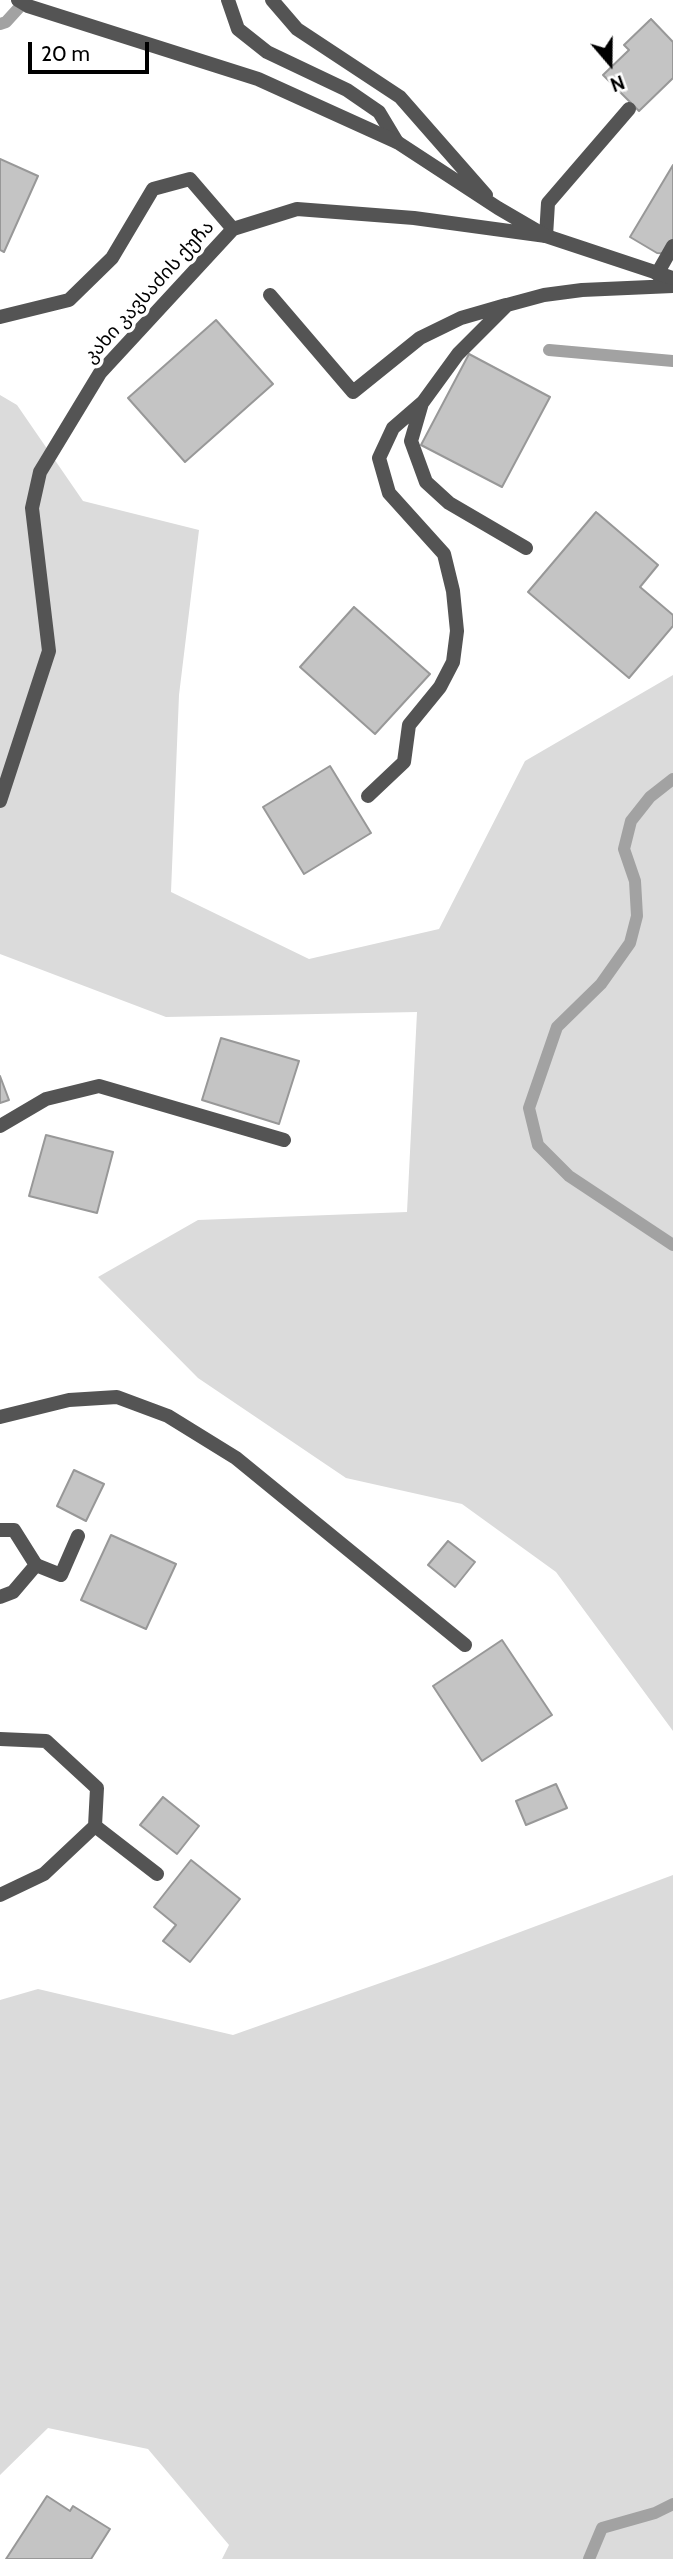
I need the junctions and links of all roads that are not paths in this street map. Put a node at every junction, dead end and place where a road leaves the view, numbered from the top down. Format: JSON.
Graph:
{"nodes":[{"id":1,"x":228,"y":0,"type":"edge"},
{"id":2,"x":272,"y":0,"type":"edge"},
{"id":3,"x":23,"y":2,"type":"edge"},
{"id":4,"x":629,"y":109,"type":"dead end"},
{"id":5,"x":397,"y":142,"type":"junction"},
{"id":6,"x":498,"y":208,"type":"junction"},
{"id":7,"x":233,"y":229,"type":"junction"},
{"id":8,"x":546,"y":236,"type":"junction"},
{"id":9,"x":673,"y":246,"type":"edge"},
{"id":10,"x":657,"y":275,"type":"junction"},
{"id":11,"x":673,"y":278,"type":"edge"},
{"id":12,"x":673,"y":286,"type":"edge"},
{"id":13,"x":270,"y":295,"type":"dead end"},
{"id":14,"x":507,"y":305,"type":"junction"},
{"id":15,"x":0,"y":317,"type":"edge"},
{"id":16,"x":423,"y":402,"type":"junction"},
{"id":17,"x":526,"y":548,"type":"dead end"},
{"id":18,"x":368,"y":796,"type":"dead end"},
{"id":19,"x":0,"y":801,"type":"edge"},
{"id":20,"x":0,"y":1126,"type":"edge"},
{"id":21,"x":284,"y":1140,"type":"dead end"},
{"id":22,"x":0,"y":1417,"type":"edge"},
{"id":23,"x":0,"y":1530,"type":"edge"},
{"id":24,"x":78,"y":1536,"type":"dead end"},
{"id":25,"x":36,"y":1565,"type":"junction"},
{"id":26,"x":0,"y":1597,"type":"edge"},
{"id":27,"x":465,"y":1645,"type":"dead end"},
{"id":28,"x":0,"y":1738,"type":"edge"},
{"id":29,"x":95,"y":1826,"type":"junction"},
{"id":30,"x":157,"y":1874,"type":"dead end"},
{"id":31,"x":0,"y":1895,"type":"edge"}],
"edges":[{"from":1,"to":5,"type":"street"},
{"from":2,"to":6,"type":"street","name":"კახი კავსაძის ქუჩა"},
{"from":3,"to":5,"type":"street","name":"კახი კავსაძის ქუჩა"},
{"from":4,"to":8,"type":"street"},
{"from":5,"to":6,"type":"street","name":"კახი კავსაძის ქუჩა"},
{"from":6,"to":8,"type":"street","name":"კახი კავსაძის ქუჩა"},
{"from":7,"to":8,"type":"street","name":"კახი კავსაძის ქუჩა"},
{"from":7,"to":15,"type":"street"},
{"from":7,"to":19,"type":"street","name":"კახი კავსაძის ქუჩა"},
{"from":8,"to":10,"type":"street","name":"კახი კავსაძის ქუჩა"},
{"from":9,"to":10,"type":"street"},
{"from":10,"to":11,"type":"street","name":"კახი კავსაძის ქუჩა"},
{"from":12,"to":14,"type":"street"},
{"from":13,"to":14,"type":"street"},
{"from":14,"to":16,"type":"street"},
{"from":16,"to":17,"type":"street"},
{"from":16,"to":18,"type":"street"},
{"from":20,"to":21,"type":"street"},
{"from":22,"to":27,"type":"street"},
{"from":23,"to":25,"type":"street"},
{"from":24,"to":25,"type":"street"},
{"from":25,"to":26,"type":"street"},
{"from":28,"to":29,"type":"street"},
{"from":29,"to":30,"type":"street"},
{"from":29,"to":31,"type":"street"}]}
